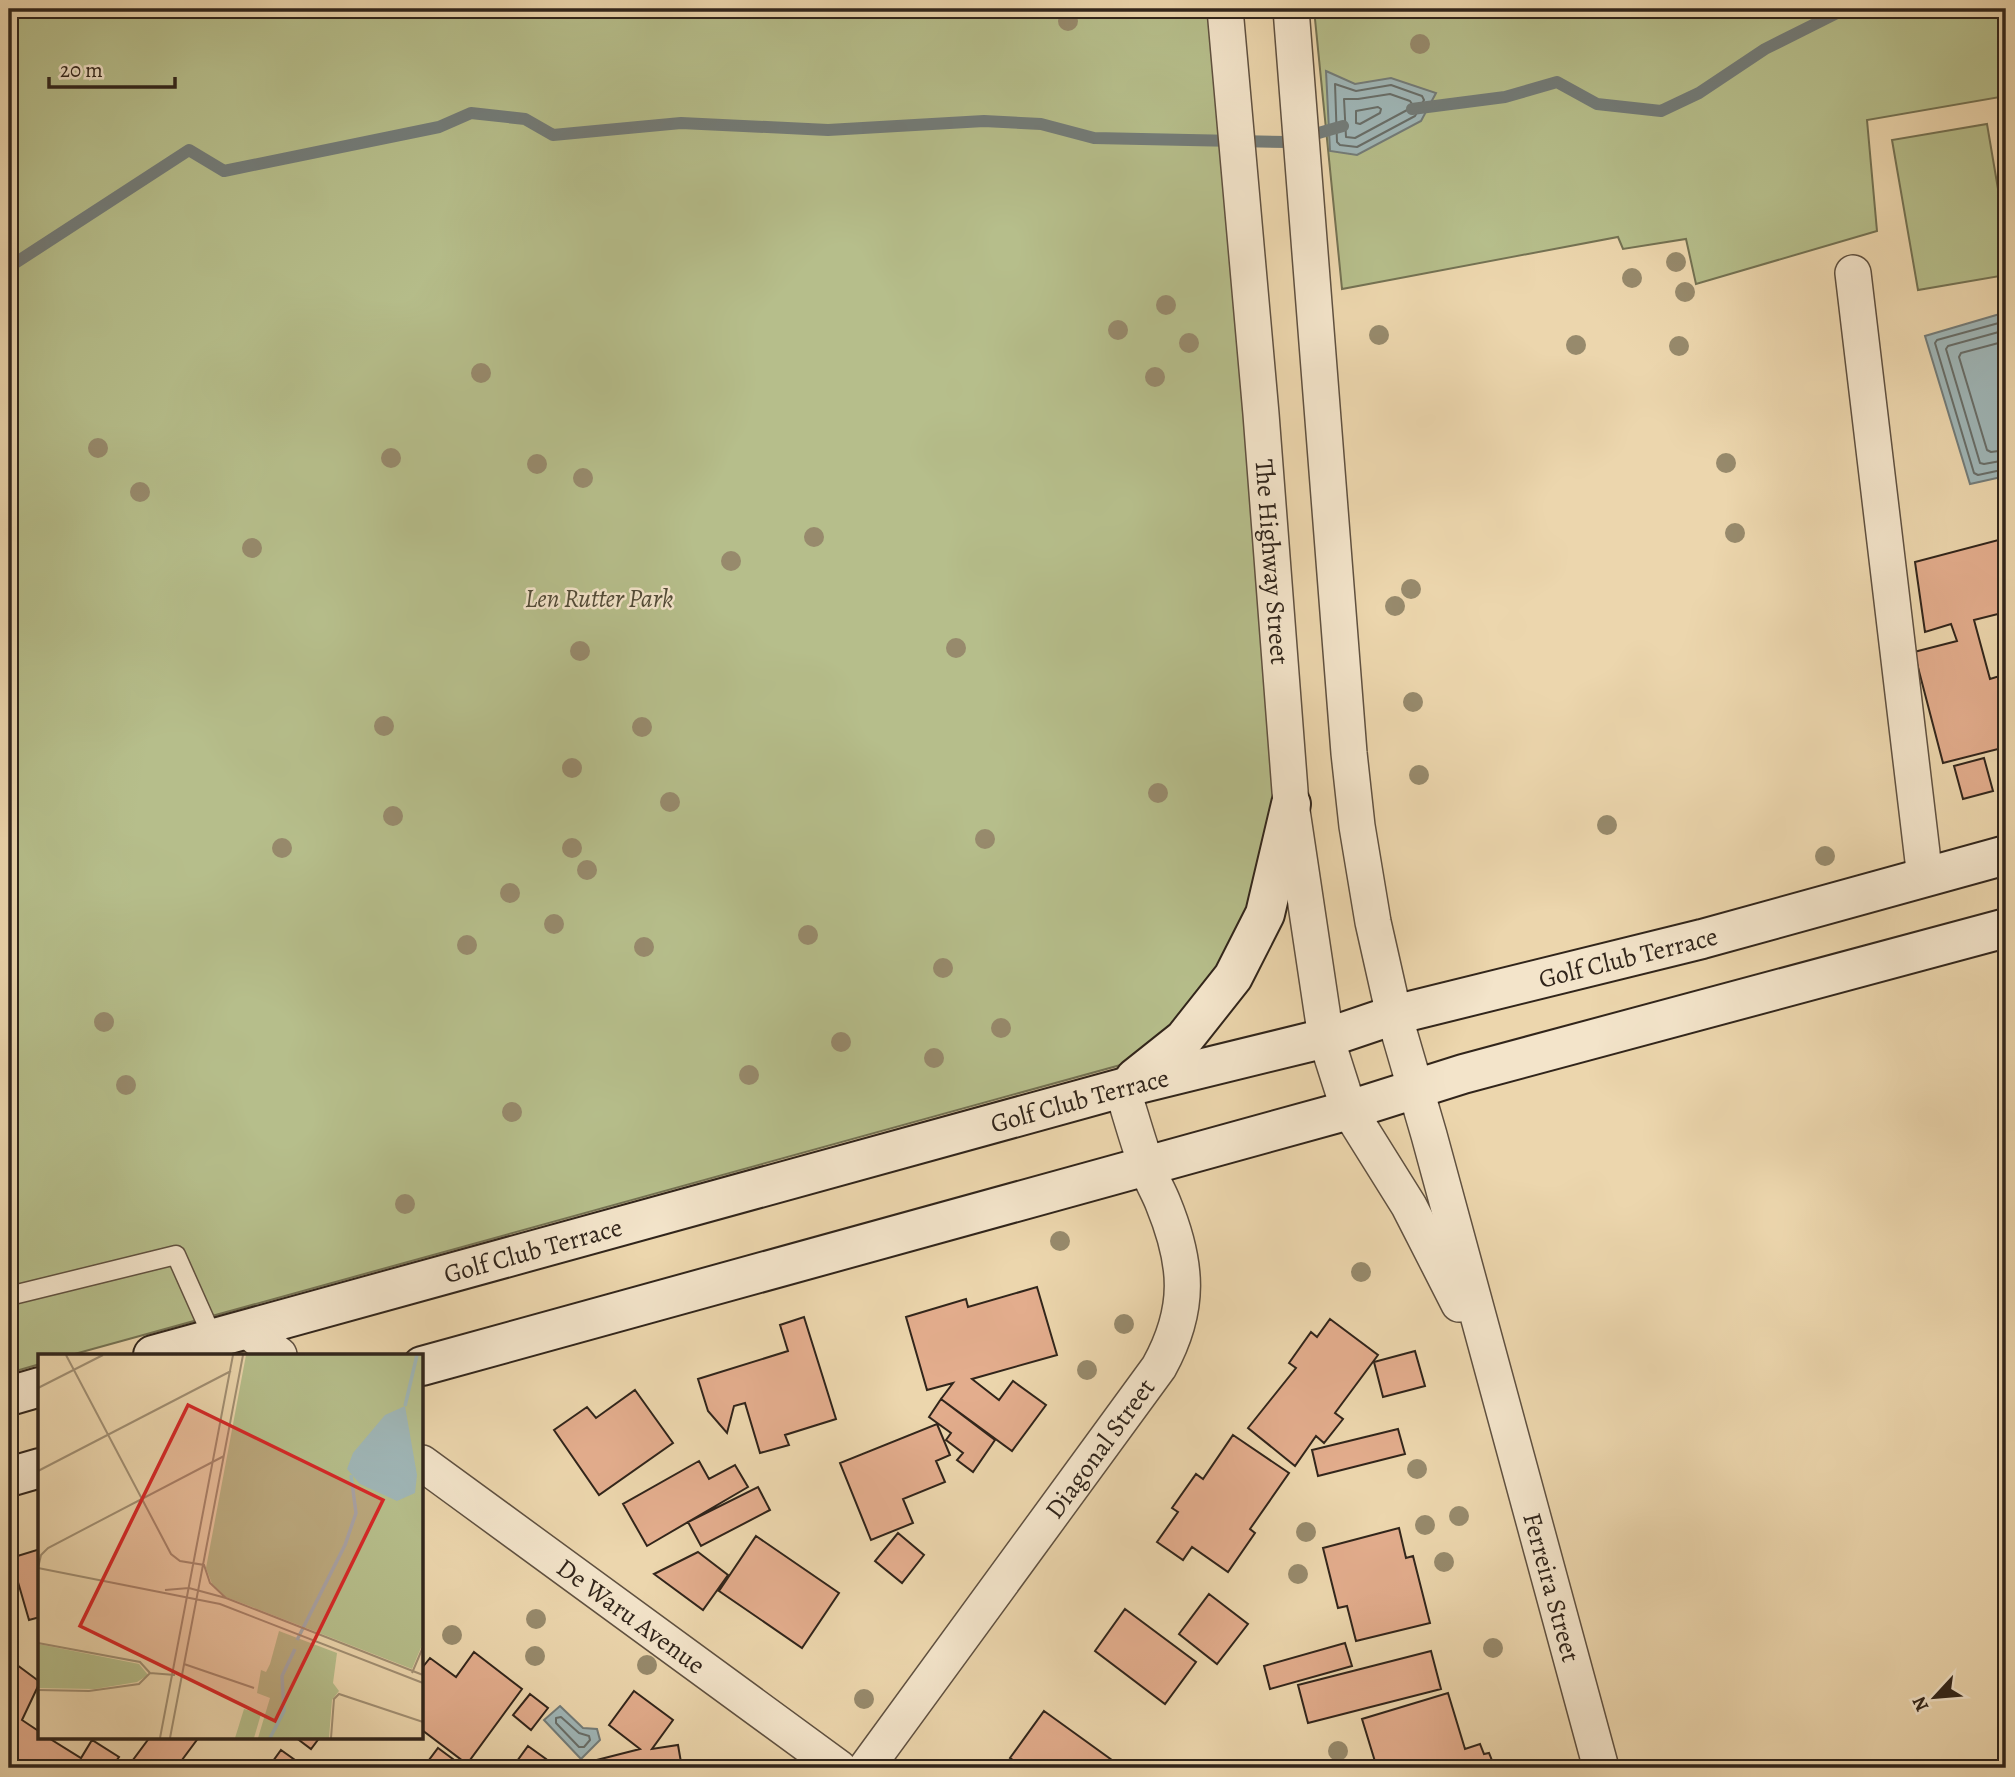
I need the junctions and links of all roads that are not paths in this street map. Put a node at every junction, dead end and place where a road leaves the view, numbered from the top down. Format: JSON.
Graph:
{"nodes":[{"id":1,"x":1225,"y":9,"type":"edge"},
{"id":2,"x":1291,"y":9,"type":"edge"},
{"id":3,"x":1853,"y":273,"type":"dead end"},
{"id":4,"x":1291,"y":804,"type":"junction"},
{"id":5,"x":2006,"y":855,"type":"edge"},
{"id":6,"x":1924,"y":877,"type":"junction"},
{"id":7,"x":2006,"y":928,"type":"edge"},
{"id":8,"x":1394,"y":1015,"type":"junction"},
{"id":9,"x":1326,"y":1038,"type":"junction"},
{"id":10,"x":1416,"y":1087,"type":"junction"},
{"id":11,"x":1122,"y":1088,"type":"junction"},
{"id":12,"x":1349,"y":1110,"type":"junction"},
{"id":13,"x":1146,"y":1166,"type":"junction"},
{"id":14,"x":9,"y":1296,"type":"edge"},
{"id":15,"x":230,"y":1334,"type":"junction"},
{"id":16,"x":157,"y":1354,"type":"edge"},
{"id":17,"x":277,"y":1354,"type":"edge"},
{"id":18,"x":424,"y":1365,"type":"edge"},
{"id":19,"x":38,"y":1388,"type":"edge"},
{"id":20,"x":9,"y":1396,"type":"edge"},
{"id":21,"x":1503,"y":1407,"type":"junction"},
{"id":22,"x":424,"y":1464,"type":"edge"},
{"id":23,"x":38,"y":1469,"type":"edge"},
{"id":24,"x":9,"y":1477,"type":"edge"},
{"id":25,"x":839,"y":1768,"type":"edge"},
{"id":26,"x":866,"y":1768,"type":"edge"},
{"id":27,"x":1601,"y":1768,"type":"edge"}],
"edges":[{"from":1,"to":4,"type":"street","name":"The Highway Street"},
{"from":2,"to":8,"type":"street"},
{"from":3,"to":6,"type":"street"},
{"from":4,"to":9,"type":"street","name":"The Highway Street"},
{"from":4,"to":11,"type":"street"},
{"from":5,"to":6,"type":"street","name":"Golf Club Terrace"},
{"from":6,"to":8,"type":"street","name":"Golf Club Terrace"},
{"from":7,"to":10,"type":"street"},
{"from":8,"to":9,"type":"street","name":"Golf Club Terrace"},
{"from":8,"to":10,"type":"street"},
{"from":9,"to":11,"type":"street","name":"Golf Club Terrace"},
{"from":9,"to":12,"type":"street","name":"The Highway Street"},
{"from":10,"to":12,"type":"street"},
{"from":10,"to":21,"type":"street","name":"Ferreira Street"},
{"from":11,"to":13,"type":"street","name":"Diagonal Street"},
{"from":11,"to":15,"type":"street","name":"Golf Club Terrace"},
{"from":12,"to":13,"type":"street"},
{"from":12,"to":21,"type":"street","name":"Ferreira Street"},
{"from":13,"to":18,"type":"street"},
{"from":13,"to":26,"type":"street","name":"Diagonal Street"},
{"from":14,"to":15,"type":"lane"},
{"from":15,"to":16,"type":"street","name":"Golf Club Terrace"},
{"from":15,"to":17,"type":"street"},
{"from":19,"to":20,"type":"street"},
{"from":21,"to":27,"type":"street","name":"Ferreira Street"},
{"from":22,"to":25,"type":"street","name":"De Waru Avenue"},
{"from":23,"to":24,"type":"street"}]}
